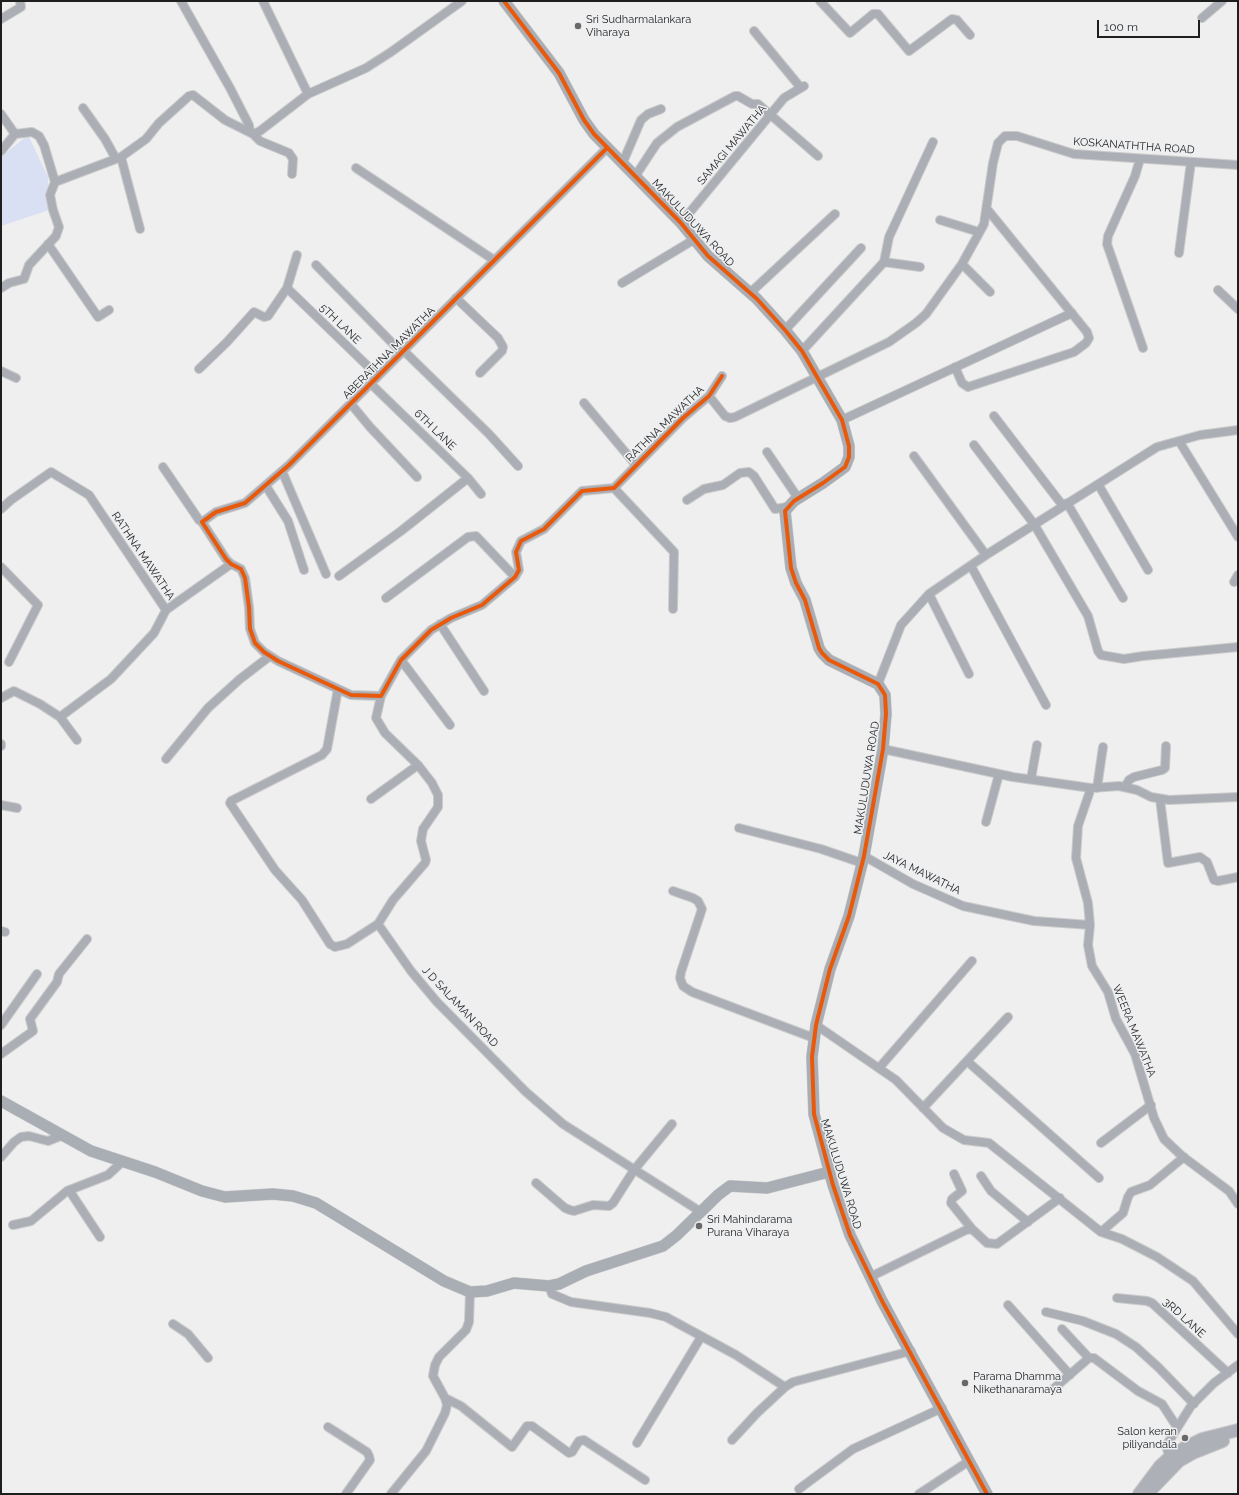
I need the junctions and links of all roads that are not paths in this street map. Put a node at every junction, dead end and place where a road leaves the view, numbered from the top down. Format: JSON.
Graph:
{"nodes":[{"id":1,"x":20,"y":1,"type":"edge"},
{"id":2,"x":181,"y":1,"type":"edge"},
{"id":3,"x":263,"y":1,"type":"edge"},
{"id":4,"x":462,"y":1,"type":"edge"},
{"id":5,"x":504,"y":1,"type":"edge"},
{"id":6,"x":820,"y":1,"type":"edge"},
{"id":7,"x":1222,"y":1,"type":"edge"},
{"id":8,"x":1202,"y":18,"type":"dead end"},
{"id":9,"x":1,"y":20,"type":"edge"},
{"id":10,"x":754,"y":31,"type":"dead end"},
{"id":11,"x":970,"y":35,"type":"dead end"},
{"id":12,"x":308,"y":94,"type":"junction"},
{"id":13,"x":83,"y":108,"type":"dead end"},
{"id":14,"x":661,"y":109,"type":"dead end"},
{"id":15,"x":1,"y":114,"type":"edge"},
{"id":16,"x":771,"y":114,"type":"junction"},
{"id":17,"x":252,"y":133,"type":"junction"},
{"id":18,"x":15,"y":134,"type":"junction"},
{"id":19,"x":933,"y":142,"type":"dead end"},
{"id":20,"x":607,"y":148,"type":"junction"},
{"id":21,"x":1,"y":151,"type":"edge"},
{"id":22,"x":818,"y":156,"type":"dead end"},
{"id":23,"x":119,"y":158,"type":"junction"},
{"id":24,"x":1140,"y":158,"type":"junction"},
{"id":25,"x":623,"y":162,"type":"junction"},
{"id":26,"x":1191,"y":162,"type":"junction"},
{"id":27,"x":1238,"y":165,"type":"edge"},
{"id":28,"x":356,"y":168,"type":"dead end"},
{"id":29,"x":292,"y":174,"type":"dead end"},
{"id":30,"x":636,"y":175,"type":"junction"},
{"id":31,"x":55,"y":182,"type":"junction"},
{"id":32,"x":987,"y":209,"type":"junction"},
{"id":33,"x":835,"y":214,"type":"dead end"},
{"id":34,"x":940,"y":220,"type":"dead end"},
{"id":35,"x":681,"y":223,"type":"junction"},
{"id":36,"x":140,"y":228,"type":"dead end"},
{"id":37,"x":979,"y":232,"type":"junction"},
{"id":38,"x":695,"y":239,"type":"junction"},
{"id":39,"x":48,"y":244,"type":"junction"},
{"id":40,"x":861,"y":248,"type":"dead end"},
{"id":41,"x":1179,"y":253,"type":"dead end"},
{"id":42,"x":297,"y":255,"type":"dead end"},
{"id":43,"x":494,"y":260,"type":"junction"},
{"id":44,"x":884,"y":262,"type":"junction"},
{"id":45,"x":962,"y":264,"type":"junction"},
{"id":46,"x":316,"y":265,"type":"dead end"},
{"id":47,"x":920,"y":267,"type":"dead end"},
{"id":48,"x":622,"y":283,"type":"dead end"},
{"id":49,"x":1,"y":288,"type":"edge"},
{"id":50,"x":287,"y":288,"type":"junction"},
{"id":51,"x":1218,"y":290,"type":"dead end"},
{"id":52,"x":990,"y":292,"type":"dead end"},
{"id":53,"x":750,"y":293,"type":"junction"},
{"id":54,"x":456,"y":298,"type":"junction"},
{"id":55,"x":1238,"y":309,"type":"edge"},
{"id":56,"x":109,"y":310,"type":"dead end"},
{"id":57,"x":1072,"y":313,"type":"junction"},
{"id":58,"x":786,"y":330,"type":"junction"},
{"id":59,"x":1143,"y":348,"type":"dead end"},
{"id":60,"x":402,"y":351,"type":"junction"},
{"id":61,"x":802,"y":351,"type":"junction"},
{"id":62,"x":955,"y":367,"type":"junction"},
{"id":63,"x":199,"y":368,"type":"dead end"},
{"id":64,"x":1,"y":371,"type":"edge"},
{"id":65,"x":480,"y":373,"type":"dead end"},
{"id":66,"x":378,"y":376,"type":"junction"},
{"id":67,"x":722,"y":376,"type":"dead end"},
{"id":68,"x":16,"y":378,"type":"dead end"},
{"id":69,"x":816,"y":378,"type":"junction"},
{"id":70,"x":371,"y":384,"type":"junction"},
{"id":71,"x":709,"y":396,"type":"junction"},
{"id":72,"x":584,"y":403,"type":"dead end"},
{"id":73,"x":352,"y":404,"type":"junction"},
{"id":74,"x":994,"y":416,"type":"dead end"},
{"id":75,"x":842,"y":420,"type":"junction"},
{"id":76,"x":1238,"y":430,"type":"edge"},
{"id":77,"x":1179,"y":441,"type":"junction"},
{"id":78,"x":974,"y":445,"type":"dead end"},
{"id":79,"x":767,"y":452,"type":"dead end"},
{"id":80,"x":914,"y":456,"type":"dead end"},
{"id":81,"x":636,"y":465,"type":"junction"},
{"id":82,"x":518,"y":466,"type":"dead end"},
{"id":83,"x":163,"y":467,"type":"dead end"},
{"id":84,"x":282,"y":471,"type":"junction"},
{"id":85,"x":417,"y":477,"type":"dead end"},
{"id":86,"x":468,"y":478,"type":"junction"},
{"id":87,"x":1098,"y":484,"type":"junction"},
{"id":88,"x":266,"y":486,"type":"junction"},
{"id":89,"x":614,"y":488,"type":"junction"},
{"id":90,"x":481,"y":494,"type":"dead end"},
{"id":91,"x":798,"y":498,"type":"junction"},
{"id":92,"x":687,"y":500,"type":"dead end"},
{"id":93,"x":1065,"y":505,"type":"junction"},
{"id":94,"x":787,"y":507,"type":"junction"},
{"id":95,"x":1,"y":509,"type":"edge"},
{"id":96,"x":202,"y":522,"type":"junction"},
{"id":97,"x":1034,"y":524,"type":"junction"},
{"id":98,"x":1238,"y":538,"type":"edge"},
{"id":99,"x":986,"y":555,"type":"junction"},
{"id":100,"x":228,"y":562,"type":"junction"},
{"id":101,"x":971,"y":566,"type":"junction"},
{"id":102,"x":1,"y":567,"type":"edge"},
{"id":103,"x":304,"y":570,"type":"dead end"},
{"id":104,"x":1148,"y":570,"type":"dead end"},
{"id":105,"x":326,"y":574,"type":"dead end"},
{"id":106,"x":339,"y":576,"type":"dead end"},
{"id":107,"x":515,"y":577,"type":"junction"},
{"id":108,"x":929,"y":594,"type":"junction"},
{"id":109,"x":386,"y":598,"type":"dead end"},
{"id":110,"x":1123,"y":598,"type":"dead end"},
{"id":111,"x":673,"y":609,"type":"dead end"},
{"id":112,"x":166,"y":610,"type":"junction"},
{"id":113,"x":440,"y":624,"type":"junction"},
{"id":114,"x":1238,"y":647,"type":"edge"},
{"id":115,"x":270,"y":656,"type":"junction"},
{"id":116,"x":401,"y":660,"type":"junction"},
{"id":117,"x":9,"y":662,"type":"dead end"},
{"id":118,"x":969,"y":674,"type":"dead end"},
{"id":119,"x":878,"y":684,"type":"junction"},
{"id":120,"x":338,"y":689,"type":"junction"},
{"id":121,"x":484,"y":691,"type":"dead end"},
{"id":122,"x":381,"y":696,"type":"junction"},
{"id":123,"x":1,"y":698,"type":"edge"},
{"id":124,"x":1046,"y":705,"type":"dead end"},
{"id":125,"x":60,"y":717,"type":"junction"},
{"id":126,"x":450,"y":725,"type":"dead end"},
{"id":127,"x":77,"y":740,"type":"dead end"},
{"id":128,"x":1038,"y":745,"type":"dead end"},
{"id":129,"x":1166,"y":746,"type":"dead end"},
{"id":130,"x":1103,"y":747,"type":"dead end"},
{"id":131,"x":883,"y":749,"type":"junction"},
{"id":132,"x":166,"y":759,"type":"dead end"},
{"id":133,"x":418,"y":765,"type":"junction"},
{"id":134,"x":999,"y":774,"type":"junction"},
{"id":135,"x":1031,"y":779,"type":"junction"},
{"id":136,"x":1125,"y":787,"type":"junction"},
{"id":137,"x":1094,"y":788,"type":"junction"},
{"id":138,"x":1238,"y":797,"type":"edge"},
{"id":139,"x":371,"y":799,"type":"dead end"},
{"id":140,"x":1160,"y":799,"type":"junction"},
{"id":141,"x":1,"y":805,"type":"edge"},
{"id":142,"x":17,"y":808,"type":"dead end"},
{"id":143,"x":986,"y":822,"type":"dead end"},
{"id":144,"x":739,"y":828,"type":"dead end"},
{"id":145,"x":862,"y":860,"type":"junction"},
{"id":146,"x":1238,"y":877,"type":"edge"},
{"id":147,"x":673,"y":891,"type":"dead end"},
{"id":148,"x":378,"y":924,"type":"junction"},
{"id":149,"x":1090,"y":925,"type":"junction"},
{"id":150,"x":87,"y":939,"type":"dead end"},
{"id":151,"x":972,"y":961,"type":"dead end"},
{"id":152,"x":37,"y":974,"type":"dead end"},
{"id":153,"x":1008,"y":1016,"type":"dead end"},
{"id":154,"x":1,"y":1025,"type":"edge"},
{"id":155,"x":816,"y":1025,"type":"junction"},
{"id":156,"x":814,"y":1038,"type":"junction"},
{"id":157,"x":1,"y":1054,"type":"edge"},
{"id":158,"x":967,"y":1061,"type":"junction"},
{"id":159,"x":878,"y":1068,"type":"junction"},
{"id":160,"x":1,"y":1101,"type":"edge"},
{"id":161,"x":1151,"y":1105,"type":"junction"},
{"id":162,"x":923,"y":1108,"type":"junction"},
{"id":163,"x":672,"y":1124,"type":"dead end"},
{"id":164,"x":63,"y":1135,"type":"junction"},
{"id":165,"x":1101,"y":1143,"type":"dead end"},
{"id":166,"x":1,"y":1157,"type":"edge"},
{"id":167,"x":1184,"y":1157,"type":"junction"},
{"id":168,"x":122,"y":1162,"type":"junction"},
{"id":169,"x":634,"y":1170,"type":"junction"},
{"id":170,"x":829,"y":1172,"type":"junction"},
{"id":171,"x":954,"y":1174,"type":"dead end"},
{"id":172,"x":981,"y":1176,"type":"dead end"},
{"id":173,"x":1099,"y":1178,"type":"dead end"},
{"id":174,"x":536,"y":1183,"type":"dead end"},
{"id":175,"x":69,"y":1190,"type":"junction"},
{"id":176,"x":1060,"y":1198,"type":"junction"},
{"id":177,"x":1238,"y":1204,"type":"edge"},
{"id":178,"x":701,"y":1212,"type":"junction"},
{"id":179,"x":1028,"y":1222,"type":"junction"},
{"id":180,"x":13,"y":1225,"type":"dead end"},
{"id":181,"x":972,"y":1229,"type":"junction"},
{"id":182,"x":1101,"y":1232,"type":"junction"},
{"id":183,"x":100,"y":1237,"type":"dead end"},
{"id":184,"x":870,"y":1277,"type":"junction"},
{"id":185,"x":549,"y":1286,"type":"junction"},
{"id":186,"x":470,"y":1292,"type":"junction"},
{"id":187,"x":1117,"y":1298,"type":"dead end"},
{"id":188,"x":1008,"y":1305,"type":"dead end"},
{"id":189,"x":1046,"y":1312,"type":"dead end"},
{"id":190,"x":173,"y":1324,"type":"dead end"},
{"id":191,"x":1062,"y":1329,"type":"dead end"},
{"id":192,"x":1238,"y":1334,"type":"edge"},
{"id":193,"x":702,"y":1337,"type":"junction"},
{"id":194,"x":911,"y":1351,"type":"junction"},
{"id":195,"x":208,"y":1358,"type":"dead end"},
{"id":196,"x":1089,"y":1358,"type":"junction"},
{"id":197,"x":1238,"y":1365,"type":"edge"},
{"id":198,"x":1228,"y":1373,"type":"junction"},
{"id":199,"x":1070,"y":1375,"type":"junction"},
{"id":200,"x":785,"y":1387,"type":"junction"},
{"id":201,"x":1052,"y":1390,"type":"dead end"},
{"id":202,"x":445,"y":1398,"type":"junction"},
{"id":203,"x":1194,"y":1404,"type":"junction"},
{"id":204,"x":942,"y":1408,"type":"junction"},
{"id":205,"x":328,"y":1426,"type":"dead end"},
{"id":206,"x":1177,"y":1427,"type":"junction"},
{"id":207,"x":1238,"y":1430,"type":"edge"},
{"id":208,"x":1238,"y":1437,"type":"edge"},
{"id":209,"x":732,"y":1440,"type":"dead end"},
{"id":210,"x":637,"y":1443,"type":"dead end"},
{"id":211,"x":969,"y":1460,"type":"junction"},
{"id":212,"x":1171,"y":1461,"type":"junction"},
{"id":213,"x":645,"y":1480,"type":"dead end"},
{"id":214,"x":799,"y":1489,"type":"dead end"},
{"id":215,"x":346,"y":1494,"type":"edge"},
{"id":216,"x":391,"y":1494,"type":"edge"},
{"id":217,"x":919,"y":1494,"type":"edge"},
{"id":218,"x":987,"y":1494,"type":"edge"},
{"id":219,"x":1139,"y":1494,"type":"edge"},
{"id":220,"x":1147,"y":1494,"type":"edge"}],
"edges":[{"from":1,"to":9,"type":"street"},
{"from":2,"to":17,"type":"street"},
{"from":3,"to":12,"type":"street"},
{"from":4,"to":12,"type":"street"},
{"from":5,"to":20,"type":"street","name":"MAKULUDUWA ROAD"},
{"from":6,"to":11,"type":"street"},
{"from":7,"to":8,"type":"street"},
{"from":10,"to":16,"type":"street","name":"SAMAGI MAWATHA"},
{"from":12,"to":17,"type":"street"},
{"from":13,"to":23,"type":"street"},
{"from":14,"to":25,"type":"street"},
{"from":15,"to":18,"type":"street"},
{"from":16,"to":22,"type":"street"},
{"from":16,"to":30,"type":"street"},
{"from":16,"to":35,"type":"street","name":"SAMAGI MAWATHA"},
{"from":17,"to":23,"type":"street"},
{"from":17,"to":29,"type":"street"},
{"from":18,"to":21,"type":"street"},
{"from":18,"to":31,"type":"street"},
{"from":19,"to":44,"type":"street"},
{"from":20,"to":25,"type":"street","name":"MAKULUDUWA ROAD"},
{"from":20,"to":43,"type":"street","name":"ABERATHNA MAWATHA"},
{"from":23,"to":31,"type":"street"},
{"from":23,"to":36,"type":"street"},
{"from":24,"to":26,"type":"street","name":"KOSKANATHTHA ROAD"},
{"from":24,"to":32,"type":"street","name":"KOSKANATHTHA ROAD"},
{"from":24,"to":59,"type":"street"},
{"from":25,"to":30,"type":"street","name":"MAKULUDUWA ROAD"},
{"from":26,"to":27,"type":"street","name":"KOSKANATHTHA ROAD"},
{"from":26,"to":41,"type":"street"},
{"from":28,"to":43,"type":"street"},
{"from":30,"to":35,"type":"street","name":"MAKULUDUWA ROAD"},
{"from":31,"to":39,"type":"street"},
{"from":32,"to":37,"type":"street","name":"KOSKANATHTHA ROAD"},
{"from":32,"to":57,"type":"street"},
{"from":33,"to":53,"type":"street"},
{"from":34,"to":37,"type":"street"},
{"from":35,"to":38,"type":"street","name":"MAKULUDUWA ROAD"},
{"from":37,"to":45,"type":"street","name":"KOSKANATHTHA ROAD"},
{"from":38,"to":48,"type":"street"},
{"from":38,"to":53,"type":"street","name":"MAKULUDUWA ROAD"},
{"from":39,"to":49,"type":"street"},
{"from":39,"to":56,"type":"street"},
{"from":40,"to":58,"type":"street"},
{"from":42,"to":50,"type":"street"},
{"from":43,"to":54,"type":"street","name":"ABERATHNA MAWATHA"},
{"from":44,"to":47,"type":"street"},
{"from":44,"to":61,"type":"street"},
{"from":45,"to":52,"type":"street"},
{"from":45,"to":69,"type":"street","name":"KOSKANATHTHA ROAD"},
{"from":46,"to":60,"type":"street"},
{"from":50,"to":63,"type":"street"},
{"from":50,"to":66,"type":"street","name":"5TH LANE"},
{"from":51,"to":55,"type":"street"},
{"from":53,"to":58,"type":"street","name":"MAKULUDUWA ROAD"},
{"from":54,"to":60,"type":"street","name":"ABERATHNA MAWATHA"},
{"from":54,"to":65,"type":"street"},
{"from":57,"to":62,"type":"street"},
{"from":57,"to":62,"type":"street"},
{"from":58,"to":61,"type":"street","name":"MAKULUDUWA ROAD"},
{"from":60,"to":66,"type":"street","name":"ABERATHNA MAWATHA"},
{"from":60,"to":82,"type":"street"},
{"from":61,"to":69,"type":"street","name":"MAKULUDUWA ROAD"},
{"from":62,"to":75,"type":"street"},
{"from":64,"to":68,"type":"street"},
{"from":66,"to":70,"type":"street","name":"ABERATHNA MAWATHA"},
{"from":67,"to":71,"type":"street","name":"RATHNA MAWATHA"},
{"from":69,"to":71,"type":"street","name":"KOSKANATHTHA ROAD"},
{"from":69,"to":75,"type":"street","name":"MAKULUDUWA ROAD"},
{"from":70,"to":73,"type":"street","name":"ABERATHNA MAWATHA"},
{"from":70,"to":86,"type":"street","name":"6TH LANE"},
{"from":71,"to":81,"type":"street","name":"RATHNA MAWATHA"},
{"from":72,"to":81,"type":"street"},
{"from":73,"to":84,"type":"street","name":"ABERATHNA MAWATHA"},
{"from":73,"to":85,"type":"street"},
{"from":74,"to":93,"type":"street"},
{"from":75,"to":91,"type":"street","name":"MAKULUDUWA ROAD"},
{"from":76,"to":77,"type":"street"},
{"from":77,"to":87,"type":"street"},
{"from":77,"to":98,"type":"street"},
{"from":78,"to":97,"type":"street"},
{"from":79,"to":91,"type":"street"},
{"from":80,"to":99,"type":"street"},
{"from":81,"to":89,"type":"street","name":"RATHNA MAWATHA"},
{"from":83,"to":96,"type":"street"},
{"from":84,"to":88,"type":"street","name":"ABERATHNA MAWATHA"},
{"from":84,"to":105,"type":"street"},
{"from":86,"to":90,"type":"street","name":"6TH LANE"},
{"from":86,"to":106,"type":"street"},
{"from":87,"to":93,"type":"street"},
{"from":87,"to":104,"type":"street"},
{"from":88,"to":96,"type":"street","name":"ABERATHNA MAWATHA"},
{"from":88,"to":103,"type":"street"},
{"from":89,"to":107,"type":"street"},
{"from":89,"to":111,"type":"street"},
{"from":91,"to":94,"type":"street","name":"MAKULUDUWA ROAD"},
{"from":92,"to":94,"type":"street"},
{"from":93,"to":97,"type":"street"},
{"from":93,"to":110,"type":"street"},
{"from":94,"to":119,"type":"street"},
{"from":95,"to":112,"type":"street","name":"RATHNA MAWATHA"},
{"from":96,"to":100,"type":"street"},
{"from":97,"to":99,"type":"street"},
{"from":97,"to":114,"type":"street"},
{"from":99,"to":101,"type":"street"},
{"from":100,"to":112,"type":"street"},
{"from":100,"to":115,"type":"street"},
{"from":101,"to":108,"type":"street"},
{"from":101,"to":124,"type":"street"},
{"from":102,"to":117,"type":"street"},
{"from":107,"to":109,"type":"street"},
{"from":107,"to":113,"type":"street"},
{"from":108,"to":118,"type":"street"},
{"from":108,"to":119,"type":"street"},
{"from":112,"to":125,"type":"street","name":"RATHNA MAWATHA"},
{"from":113,"to":116,"type":"street"},
{"from":113,"to":121,"type":"street"},
{"from":115,"to":120,"type":"street"},
{"from":115,"to":132,"type":"street"},
{"from":116,"to":122,"type":"street"},
{"from":116,"to":126,"type":"street"},
{"from":119,"to":131,"type":"street","name":"MAKULUDUWA ROAD"},
{"from":120,"to":122,"type":"street"},
{"from":120,"to":148,"type":"street"},
{"from":122,"to":133,"type":"street"},
{"from":123,"to":125,"type":"street"},
{"from":125,"to":127,"type":"street"},
{"from":128,"to":135,"type":"street"},
{"from":129,"to":136,"type":"street"},
{"from":130,"to":137,"type":"street","name":"WEERA MAWATHA"},
{"from":131,"to":134,"type":"street"},
{"from":131,"to":145,"type":"street","name":"MAKULUDUWA ROAD"},
{"from":133,"to":139,"type":"street"},
{"from":133,"to":148,"type":"street"},
{"from":134,"to":135,"type":"street"},
{"from":134,"to":143,"type":"street"},
{"from":135,"to":137,"type":"street"},
{"from":136,"to":137,"type":"street"},
{"from":136,"to":140,"type":"street"},
{"from":137,"to":149,"type":"street","name":"WEERA MAWATHA"},
{"from":138,"to":140,"type":"street"},
{"from":140,"to":146,"type":"street"},
{"from":141,"to":142,"type":"street"},
{"from":144,"to":145,"type":"street","name":"JAYA MAWATHA"},
{"from":145,"to":149,"type":"street","name":"JAYA MAWATHA"},
{"from":145,"to":155,"type":"street","name":"MAKULUDUWA ROAD"},
{"from":147,"to":156,"type":"street"},
{"from":148,"to":169,"type":"street","name":"J D SALAMAN ROAD"},
{"from":149,"to":161,"type":"street","name":"WEERA MAWATHA"},
{"from":150,"to":157,"type":"street"},
{"from":151,"to":159,"type":"street"},
{"from":152,"to":154,"type":"street"},
{"from":153,"to":158,"type":"street"},
{"from":155,"to":156,"type":"street","name":"MAKULUDUWA ROAD"},
{"from":155,"to":159,"type":"street"},
{"from":156,"to":170,"type":"street","name":"MAKULUDUWA ROAD"},
{"from":158,"to":162,"type":"street"},
{"from":158,"to":173,"type":"street"},
{"from":159,"to":162,"type":"street"},
{"from":160,"to":164,"type":"street"},
{"from":161,"to":165,"type":"street"},
{"from":161,"to":167,"type":"street","name":"WEERA MAWATHA"},
{"from":162,"to":176,"type":"street"},
{"from":163,"to":169,"type":"street"},
{"from":164,"to":166,"type":"street"},
{"from":164,"to":168,"type":"street"},
{"from":167,"to":177,"type":"street","name":"WEERA MAWATHA"},
{"from":167,"to":182,"type":"street"},
{"from":168,"to":175,"type":"street"},
{"from":168,"to":186,"type":"street"},
{"from":169,"to":174,"type":"street"},
{"from":169,"to":178,"type":"street","name":"J D SALAMAN ROAD"},
{"from":170,"to":178,"type":"street"},
{"from":170,"to":184,"type":"street","name":"MAKULUDUWA ROAD"},
{"from":171,"to":181,"type":"street"},
{"from":172,"to":179,"type":"street"},
{"from":175,"to":180,"type":"street"},
{"from":175,"to":183,"type":"street"},
{"from":176,"to":179,"type":"street"},
{"from":176,"to":182,"type":"street"},
{"from":178,"to":185,"type":"street"},
{"from":179,"to":181,"type":"street"},
{"from":181,"to":184,"type":"street"},
{"from":182,"to":192,"type":"street"},
{"from":184,"to":194,"type":"street","name":"MAKULUDUWA ROAD"},
{"from":185,"to":186,"type":"street"},
{"from":185,"to":193,"type":"street"},
{"from":186,"to":202,"type":"street"},
{"from":187,"to":198,"type":"street","name":"3RD LANE"},
{"from":188,"to":199,"type":"street"},
{"from":189,"to":203,"type":"street"},
{"from":190,"to":195,"type":"street"},
{"from":191,"to":196,"type":"street"},
{"from":193,"to":200,"type":"street"},
{"from":193,"to":210,"type":"street"},
{"from":194,"to":200,"type":"street"},
{"from":194,"to":204,"type":"street","name":"MAKULUDUWA ROAD"},
{"from":196,"to":199,"type":"street"},
{"from":196,"to":206,"type":"street"},
{"from":197,"to":198,"type":"street"},
{"from":198,"to":203,"type":"street"},
{"from":199,"to":201,"type":"street"},
{"from":200,"to":209,"type":"street"},
{"from":202,"to":213,"type":"street"},
{"from":202,"to":216,"type":"street"},
{"from":203,"to":206,"type":"street"},
{"from":204,"to":211,"type":"street","name":"MAKULUDUWA ROAD"},
{"from":204,"to":214,"type":"street"},
{"from":205,"to":215,"type":"street"},
{"from":206,"to":212,"type":"street"},
{"from":207,"to":212,"type":"main road"},
{"from":208,"to":212,"type":"main road"},
{"from":211,"to":217,"type":"street"},
{"from":211,"to":218,"type":"street","name":"MAKULUDUWA ROAD"},
{"from":212,"to":219,"type":"main road"},
{"from":212,"to":220,"type":"main road"}]}
